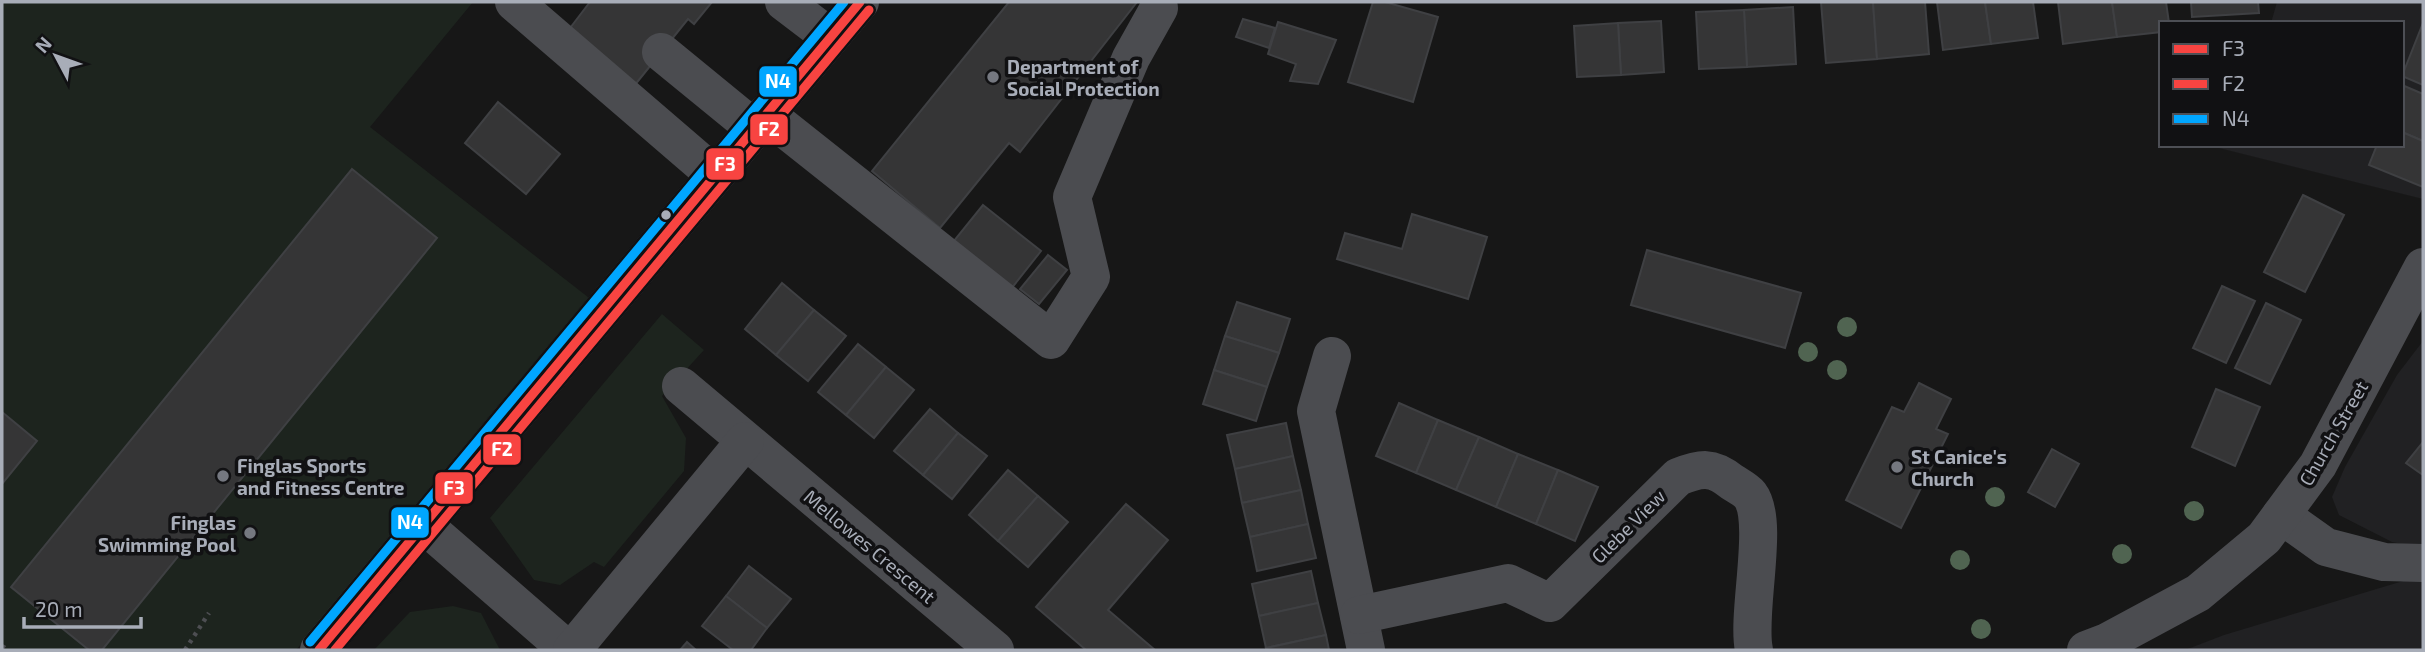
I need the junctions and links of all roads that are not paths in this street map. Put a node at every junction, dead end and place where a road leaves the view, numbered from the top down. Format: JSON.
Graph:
{"nodes":[{"id":1,"x":514,"y":2,"type":"edge"},
{"id":2,"x":784,"y":2,"type":"edge"},
{"id":3,"x":860,"y":2,"type":"edge"},
{"id":4,"x":1159,"y":8,"type":"dead end"},
{"id":5,"x":830,"y":37,"type":"junction"},
{"id":6,"x":661,"y":51,"type":"dead end"},
{"id":7,"x":760,"y":121,"type":"junction"},
{"id":8,"x":715,"y":175,"type":"junction"},
{"id":9,"x":2423,"y":267,"type":"edge"},
{"id":10,"x":1332,"y":356,"type":"dead end"},
{"id":11,"x":681,"y":386,"type":"dead end"},
{"id":12,"x":745,"y":441,"type":"junction"},
{"id":13,"x":2281,"y":515,"type":"junction"},
{"id":14,"x":424,"y":525,"type":"junction"},
{"id":15,"x":2423,"y":563,"type":"edge"},
{"id":16,"x":1363,"y":632,"type":"edge"},
{"id":17,"x":2096,"y":646,"type":"edge"},
{"id":18,"x":319,"y":650,"type":"edge"},
{"id":19,"x":570,"y":650,"type":"edge"},
{"id":20,"x":995,"y":650,"type":"edge"},
{"id":21,"x":1754,"y":650,"type":"edge"}],
"edges":[{"from":1,"to":8,"type":"street"},
{"from":2,"to":5,"type":"street"},
{"from":3,"to":5,"type":"main road"},
{"from":4,"to":7,"type":"street"},
{"from":5,"to":7,"type":"main road"},
{"from":6,"to":7,"type":"street"},
{"from":7,"to":8,"type":"main road"},
{"from":8,"to":14,"type":"main road"},
{"from":9,"to":13,"type":"street","name":"Church Street"},
{"from":10,"to":16,"type":"street","name":"Glebe View"},
{"from":11,"to":12,"type":"street","name":"Mellowes Crescent"},
{"from":12,"to":19,"type":"street"},
{"from":12,"to":20,"type":"street","name":"Mellowes Crescent"},
{"from":13,"to":15,"type":"street"},
{"from":13,"to":17,"type":"street","name":"Church Street"},
{"from":14,"to":18,"type":"main road"},
{"from":14,"to":19,"type":"street"},
{"from":16,"to":21,"type":"street","name":"Glebe View"}]}
